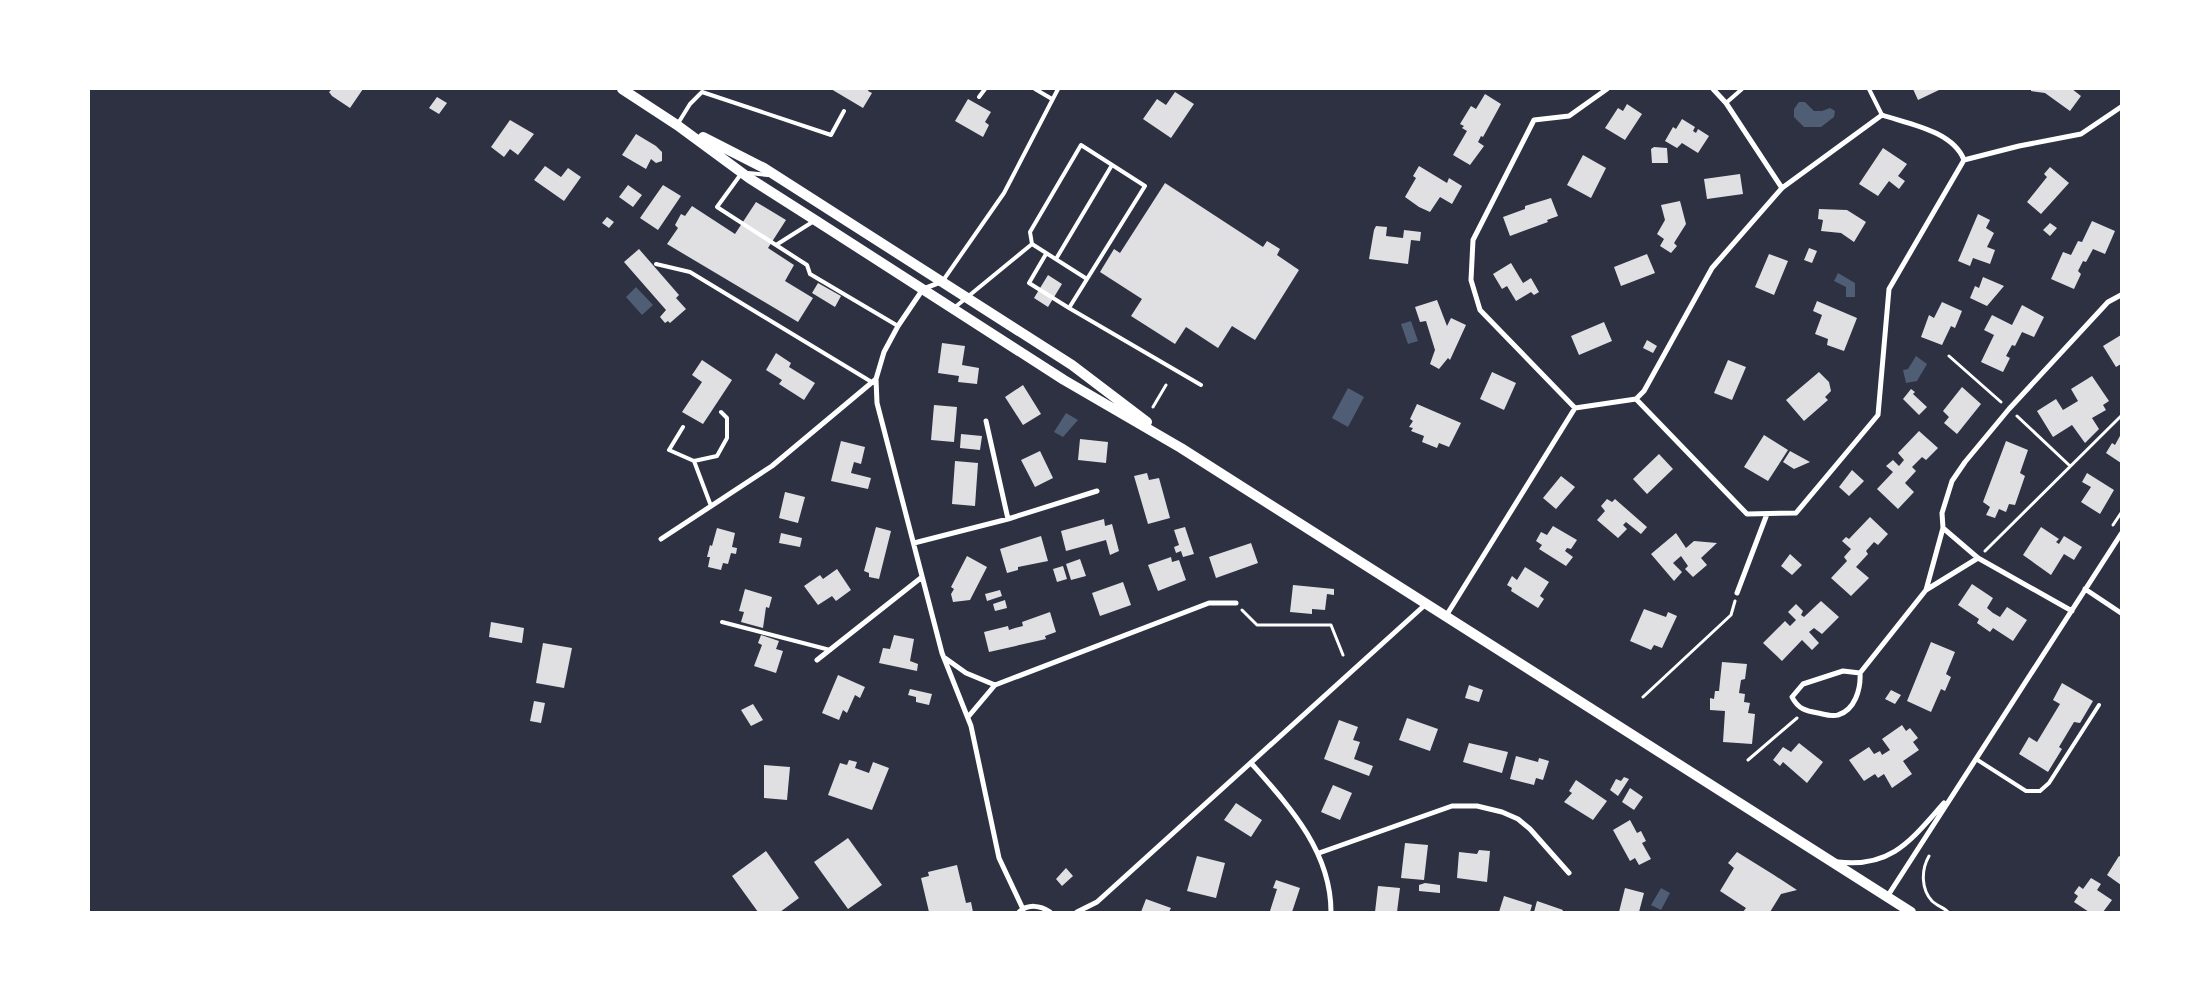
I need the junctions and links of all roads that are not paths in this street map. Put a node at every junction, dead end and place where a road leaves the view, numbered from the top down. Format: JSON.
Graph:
{"nodes":[{"id":1,"x":622,"y":89,"type":"edge"},
{"id":2,"x":985,"y":89,"type":"edge"},
{"id":3,"x":1035,"y":89,"type":"edge"},
{"id":4,"x":1058,"y":89,"type":"edge"},
{"id":5,"x":1607,"y":89,"type":"edge"},
{"id":6,"x":1713,"y":89,"type":"edge"},
{"id":7,"x":1742,"y":89,"type":"edge"},
{"id":8,"x":1869,"y":89,"type":"edge"},
{"id":9,"x":979,"y":97,"type":"dead end"},
{"id":10,"x":1052,"y":99,"type":"junction"},
{"id":11,"x":1726,"y":103,"type":"junction"},
{"id":12,"x":2121,"y":107,"type":"edge"},
{"id":13,"x":844,"y":111,"type":"dead end"},
{"id":14,"x":1882,"y":115,"type":"junction"},
{"id":15,"x":677,"y":125,"type":"junction"},
{"id":16,"x":1964,"y":160,"type":"junction"},
{"id":17,"x":1112,"y":165,"type":"junction"},
{"id":18,"x":742,"y":172,"type":"junction"},
{"id":19,"x":776,"y":175,"type":"junction"},
{"id":20,"x":1782,"y":188,"type":"junction"},
{"id":21,"x":815,"y":220,"type":"junction"},
{"id":22,"x":1032,"y":244,"type":"junction"},
{"id":23,"x":776,"y":245,"type":"junction"},
{"id":24,"x":1046,"y":254,"type":"junction"},
{"id":25,"x":1056,"y":259,"type":"junction"},
{"id":26,"x":656,"y":264,"type":"dead end"},
{"id":27,"x":1087,"y":279,"type":"junction"},
{"id":28,"x":942,"y":282,"type":"junction"},
{"id":29,"x":923,"y":289,"type":"junction"},
{"id":30,"x":2121,"y":295,"type":"edge"},
{"id":31,"x":965,"y":297,"type":"junction"},
{"id":32,"x":954,"y":308,"type":"junction"},
{"id":33,"x":1070,"y":308,"type":"junction"},
{"id":34,"x":898,"y":326,"type":"junction"},
{"id":35,"x":873,"y":380,"type":"junction"},
{"id":36,"x":1201,"y":385,"type":"dead end"},
{"id":37,"x":1636,"y":399,"type":"junction"},
{"id":38,"x":1575,"y":408,"type":"junction"},
{"id":39,"x":721,"y":412,"type":"dead end"},
{"id":40,"x":986,"y":421,"type":"dead end"},
{"id":41,"x":683,"y":427,"type":"dead end"},
{"id":42,"x":1181,"y":448,"type":"junction"},
{"id":43,"x":694,"y":461,"type":"junction"},
{"id":44,"x":1097,"y":490,"type":"dead end"},
{"id":45,"x":711,"y":506,"type":"junction"},
{"id":46,"x":1768,"y":514,"type":"junction"},
{"id":47,"x":1008,"y":519,"type":"junction"},
{"id":48,"x":1943,"y":528,"type":"junction"},
{"id":49,"x":2121,"y":534,"type":"edge"},
{"id":50,"x":661,"y":539,"type":"dead end"},
{"id":51,"x":914,"y":543,"type":"junction"},
{"id":52,"x":1978,"y":558,"type":"junction"},
{"id":53,"x":922,"y":577,"type":"junction"},
{"id":54,"x":2085,"y":589,"type":"junction"},
{"id":55,"x":1926,"y":590,"type":"junction"},
{"id":56,"x":1737,"y":593,"type":"road end"},
{"id":57,"x":1236,"y":603,"type":"road end"},
{"id":58,"x":1426,"y":604,"type":"junction"},
{"id":59,"x":2072,"y":611,"type":"junction"},
{"id":60,"x":2121,"y":613,"type":"edge"},
{"id":61,"x":1446,"y":616,"type":"junction"},
{"id":62,"x":722,"y":622,"type":"dead end"},
{"id":63,"x":830,"y":650,"type":"junction"},
{"id":64,"x":944,"y":657,"type":"junction"},
{"id":65,"x":817,"y":660,"type":"dead end"},
{"id":66,"x":1860,"y":673,"type":"junction"},
{"id":67,"x":995,"y":685,"type":"junction"},
{"id":68,"x":2100,"y":705,"type":"dead end"},
{"id":69,"x":968,"y":717,"type":"junction"},
{"id":70,"x":1976,"y":759,"type":"junction"},
{"id":71,"x":1251,"y":763,"type":"junction"},
{"id":72,"x":1955,"y":792,"type":"junction"},
{"id":73,"x":1319,"y":853,"type":"junction"},
{"id":74,"x":1831,"y":862,"type":"junction"},
{"id":75,"x":1569,"y":873,"type":"dead end"},
{"id":76,"x":1887,"y":897,"type":"junction"},
{"id":77,"x":1021,"y":911,"type":"edge"},
{"id":78,"x":1050,"y":912,"type":"edge"},
{"id":79,"x":1077,"y":912,"type":"edge"},
{"id":80,"x":1331,"y":912,"type":"edge"},
{"id":81,"x":1911,"y":912,"type":"edge"}],
"edges":[{"from":1,"to":15,"type":"main road"},
{"from":2,"to":9,"type":"lane"},
{"from":3,"to":10,"type":"lane"},
{"from":4,"to":10,"type":"lane"},
{"from":5,"to":38,"type":"street"},
{"from":6,"to":11,"type":"street"},
{"from":7,"to":11,"type":"lane"},
{"from":8,"to":14,"type":"lane"},
{"from":10,"to":28,"type":"lane"},
{"from":11,"to":20,"type":"street"},
{"from":12,"to":16,"type":"street"},
{"from":13,"to":15,"type":"lane"},
{"from":14,"to":16,"type":"street"},
{"from":14,"to":20,"type":"street"},
{"from":15,"to":18,"type":"main road"},
{"from":15,"to":19,"type":"main road"},
{"from":16,"to":46,"type":"street"},
{"from":17,"to":22,"type":"lane"},
{"from":17,"to":25,"type":"lane"},
{"from":17,"to":27,"type":"lane"},
{"from":18,"to":19,"type":"lane"},
{"from":18,"to":21,"type":"main road"},
{"from":18,"to":23,"type":"lane"},
{"from":19,"to":28,"type":"main road"},
{"from":20,"to":37,"type":"street"},
{"from":21,"to":23,"type":"lane"},
{"from":21,"to":29,"type":"main road"},
{"from":22,"to":24,"type":"lane"},
{"from":22,"to":31,"type":"lane"},
{"from":23,"to":34,"type":"lane"},
{"from":24,"to":25,"type":"lane"},
{"from":24,"to":33,"type":"lane"},
{"from":25,"to":27,"type":"lane"},
{"from":26,"to":35,"type":"lane"},
{"from":27,"to":33,"type":"lane"},
{"from":28,"to":29,"type":"street"},
{"from":28,"to":31,"type":"main road"},
{"from":29,"to":32,"type":"main road"},
{"from":29,"to":34,"type":"street"},
{"from":30,"to":48,"type":"street"},
{"from":31,"to":32,"type":"lane"},
{"from":31,"to":42,"type":"main road"},
{"from":32,"to":42,"type":"main road"},
{"from":33,"to":36,"type":"lane"},
{"from":34,"to":35,"type":"street"},
{"from":35,"to":45,"type":"street"},
{"from":35,"to":51,"type":"street"},
{"from":37,"to":38,"type":"street"},
{"from":37,"to":46,"type":"street"},
{"from":38,"to":61,"type":"street"},
{"from":39,"to":43,"type":"lane"},
{"from":40,"to":47,"type":"street"},
{"from":41,"to":43,"type":"lane"},
{"from":42,"to":58,"type":"main road"},
{"from":43,"to":45,"type":"lane"},
{"from":44,"to":47,"type":"street"},
{"from":45,"to":50,"type":"street"},
{"from":46,"to":56,"type":"street"},
{"from":47,"to":51,"type":"street"},
{"from":48,"to":52,"type":"street"},
{"from":48,"to":55,"type":"street"},
{"from":49,"to":54,"type":"street"},
{"from":51,"to":53,"type":"street"},
{"from":52,"to":55,"type":"street"},
{"from":52,"to":59,"type":"street"},
{"from":53,"to":63,"type":"street"},
{"from":53,"to":64,"type":"street"},
{"from":54,"to":59,"type":"street"},
{"from":54,"to":60,"type":"street"},
{"from":55,"to":66,"type":"street"},
{"from":57,"to":67,"type":"street"},
{"from":58,"to":61,"type":"main road"},
{"from":58,"to":71,"type":"street"},
{"from":59,"to":70,"type":"street"},
{"from":61,"to":74,"type":"main road"},
{"from":62,"to":63,"type":"lane"},
{"from":63,"to":65,"type":"street"},
{"from":64,"to":67,"type":"street"},
{"from":64,"to":69,"type":"street"},
{"from":66,"to":66,"type":"street"},
{"from":67,"to":69,"type":"street"},
{"from":68,"to":70,"type":"lane"},
{"from":69,"to":77,"type":"street"},
{"from":70,"to":72,"type":"street"},
{"from":71,"to":73,"type":"street"},
{"from":71,"to":79,"type":"street"},
{"from":72,"to":74,"type":"street"},
{"from":72,"to":76,"type":"street"},
{"from":73,"to":75,"type":"street"},
{"from":73,"to":80,"type":"street"},
{"from":74,"to":76,"type":"main road"},
{"from":76,"to":81,"type":"main road"},
{"from":77,"to":78,"type":"street"}]}
